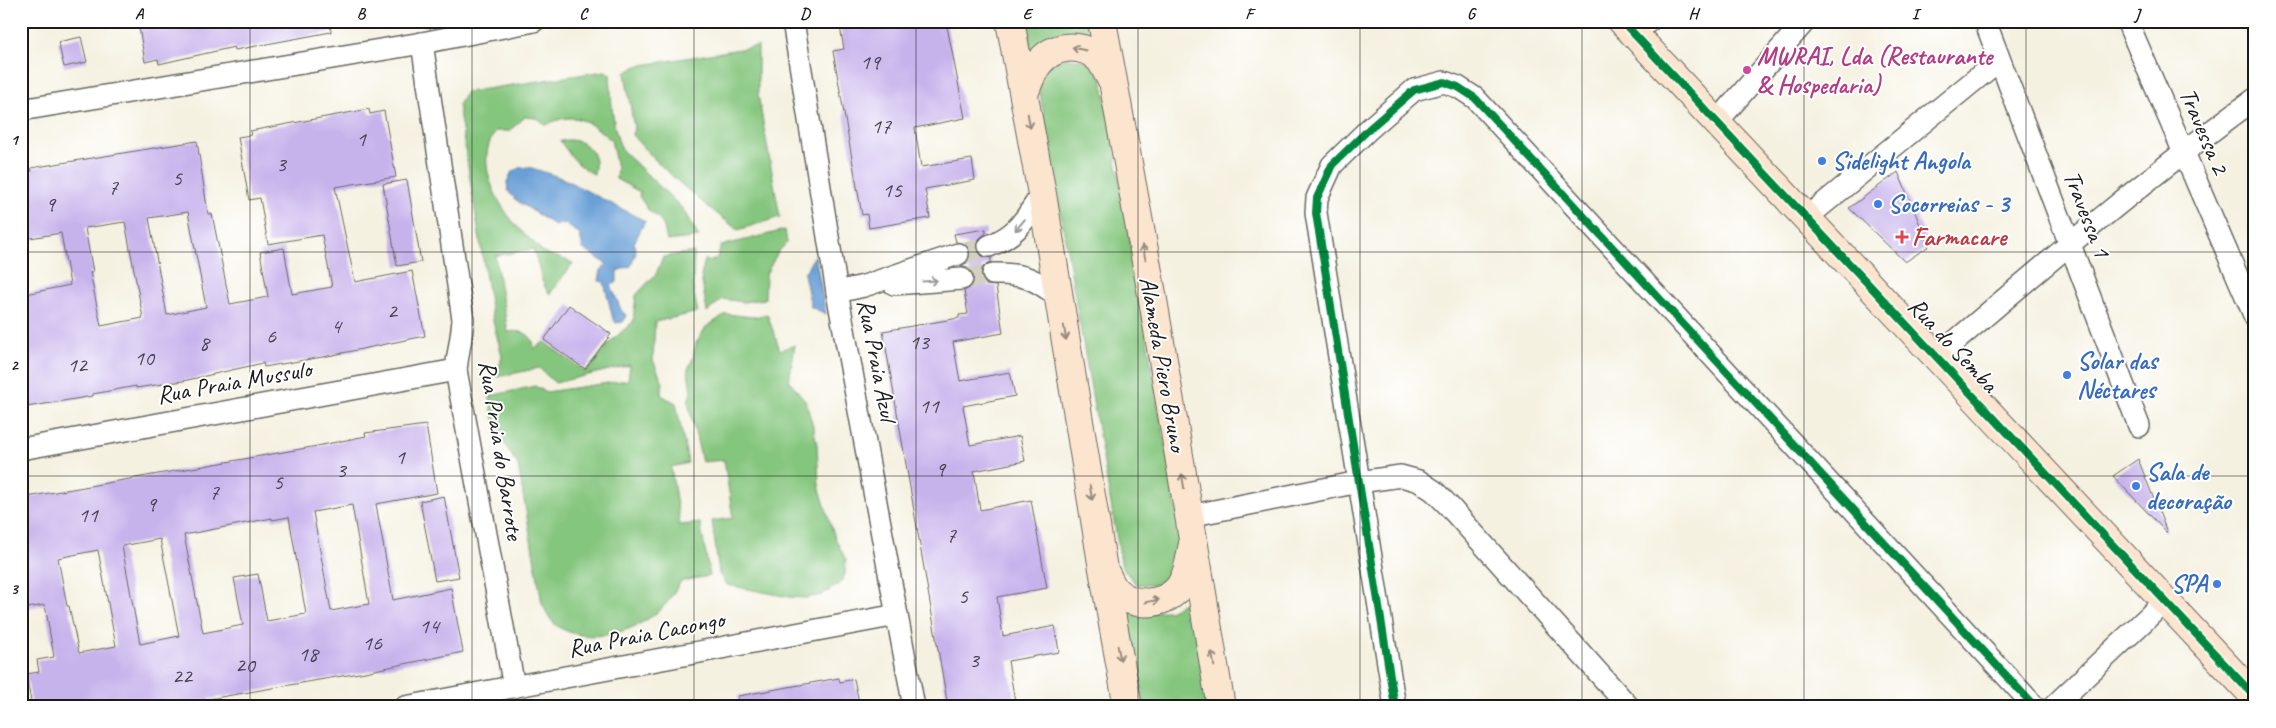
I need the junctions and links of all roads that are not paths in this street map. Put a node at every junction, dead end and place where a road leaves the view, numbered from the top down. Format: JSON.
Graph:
{"nodes":[{"id":1,"x":534,"y":21,"type":"edge"},
{"id":2,"x":793,"y":21,"type":"edge"},
{"id":3,"x":1010,"y":21,"type":"edge"},
{"id":4,"x":1102,"y":21,"type":"edge"},
{"id":5,"x":1805,"y":21,"type":"edge"},
{"id":6,"x":1985,"y":21,"type":"edge"},
{"id":7,"x":2127,"y":21,"type":"edge"},
{"id":8,"x":509,"y":24,"type":"edge"},
{"id":9,"x":1635,"y":25,"type":"edge"},
{"id":10,"x":422,"y":43,"type":"junction"},
{"id":11,"x":1998,"y":61,"type":"junction"},
{"id":12,"x":1112,"y":81,"type":"junction"},
{"id":13,"x":1024,"y":94,"type":"junction"},
{"id":14,"x":2255,"y":99,"type":"edge"},
{"id":15,"x":21,"y":110,"type":"edge"},
{"id":16,"x":1717,"y":122,"type":"junction"},
{"id":17,"x":2182,"y":151,"type":"junction"},
{"id":18,"x":1042,"y":194,"type":"junction"},
{"id":19,"x":1806,"y":218,"type":"junction"},
{"id":20,"x":2069,"y":244,"type":"junction"},
{"id":21,"x":989,"y":246,"type":"tunnel mouth"},
{"id":22,"x":958,"y":254,"type":"tunnel mouth"},
{"id":23,"x":993,"y":274,"type":"tunnel mouth"},
{"id":24,"x":962,"y":279,"type":"tunnel mouth"},
{"id":25,"x":864,"y":286,"type":"junction"},
{"id":26,"x":836,"y":292,"type":"junction"},
{"id":27,"x":1060,"y":298,"type":"junction"},
{"id":28,"x":2255,"y":317,"type":"edge"},
{"id":29,"x":1937,"y":357,"type":"junction"},
{"id":30,"x":456,"y":370,"type":"junction"},
{"id":31,"x":2139,"y":426,"type":"dead end"},
{"id":32,"x":21,"y":449,"type":"edge"},
{"id":33,"x":1360,"y":482,"type":"junction"},
{"id":34,"x":1191,"y":529,"type":"junction"},
{"id":35,"x":1103,"y":569,"type":"junction"},
{"id":36,"x":2165,"y":601,"type":"junction"},
{"id":37,"x":897,"y":615,"type":"junction"},
{"id":38,"x":514,"y":687,"type":"junction"},
{"id":39,"x":2255,"y":697,"type":"edge"},
{"id":40,"x":405,"y":707,"type":"edge"},
{"id":41,"x":914,"y":707,"type":"edge"},
{"id":42,"x":1128,"y":707,"type":"edge"},
{"id":43,"x":1221,"y":707,"type":"edge"},
{"id":44,"x":1395,"y":707,"type":"edge"},
{"id":45,"x":1629,"y":707,"type":"edge"},
{"id":46,"x":2035,"y":707,"type":"edge"},
{"id":47,"x":2053,"y":707,"type":"edge"}],
"edges":[{"from":1,"to":8,"type":"street"},
{"from":2,"to":26,"type":"street","name":"Rua Praia Azul"},
{"from":3,"to":13,"type":"street"},
{"from":4,"to":12,"type":"street","name":"Alameda Piero Bruno"},
{"from":5,"to":16,"type":"street"},
{"from":6,"to":11,"type":"street","name":"Travessa 1"},
{"from":7,"to":17,"type":"street","name":"Travessa 2"},
{"from":8,"to":10,"type":"street"},
{"from":9,"to":16,"type":"street","name":"Rua do Semba"},
{"from":10,"to":15,"type":"street"},
{"from":10,"to":30,"type":"street","name":"Rua Praia do Barrote"},
{"from":11,"to":19,"type":"street"},
{"from":11,"to":20,"type":"street","name":"Travessa 1"},
{"from":12,"to":13,"type":"street","one_way":true},
{"from":34,"to":12,"type":"street","name":"Alameda Piero Bruno","one_way":true},
{"from":13,"to":18,"type":"street","one_way":true},
{"from":14,"to":17,"type":"street"},
{"from":16,"to":19,"type":"street","name":"Rua do Semba"},
{"from":17,"to":20,"type":"street"},
{"from":17,"to":28,"type":"street","name":"Travessa 2"},
{"from":18,"to":21,"type":"street","one_way":true},
{"from":18,"to":27,"type":"street"},
{"from":19,"to":29,"type":"street","name":"Rua do Semba"},
{"from":20,"to":29,"type":"street"},
{"from":20,"to":31,"type":"street","name":"Travessa 1"},
{"from":22,"to":25,"type":"street"},
{"from":23,"to":27,"type":"street"},
{"from":25,"to":24,"type":"street","one_way":true},
{"from":25,"to":26,"type":"street"},
{"from":26,"to":37,"type":"street","name":"Rua Praia Azul"},
{"from":27,"to":35,"type":"street","one_way":true},
{"from":29,"to":36,"type":"street","name":"Rua do Semba"},
{"from":30,"to":32,"type":"street","name":"Rua Praia Mussulo"},
{"from":30,"to":38,"type":"street","name":"Rua Praia do Barrote"},
{"from":33,"to":34,"type":"street"},
{"from":33,"to":44,"type":"street"},
{"from":33,"to":45,"type":"street"},
{"from":33,"to":46,"type":"street"},
{"from":35,"to":34,"type":"street","one_way":true},
{"from":43,"to":34,"type":"street","name":"Alameda Piero Bruno","one_way":true},
{"from":35,"to":42,"type":"street","one_way":true},
{"from":36,"to":39,"type":"street","name":"Rua do Semba"},
{"from":36,"to":47,"type":"street"},
{"from":37,"to":38,"type":"street","name":"Rua Praia Cacongo"},
{"from":37,"to":41,"type":"street","name":"Rua Praia Azul"},
{"from":38,"to":40,"type":"street","name":"Rua Praia Cacongo"}]}
